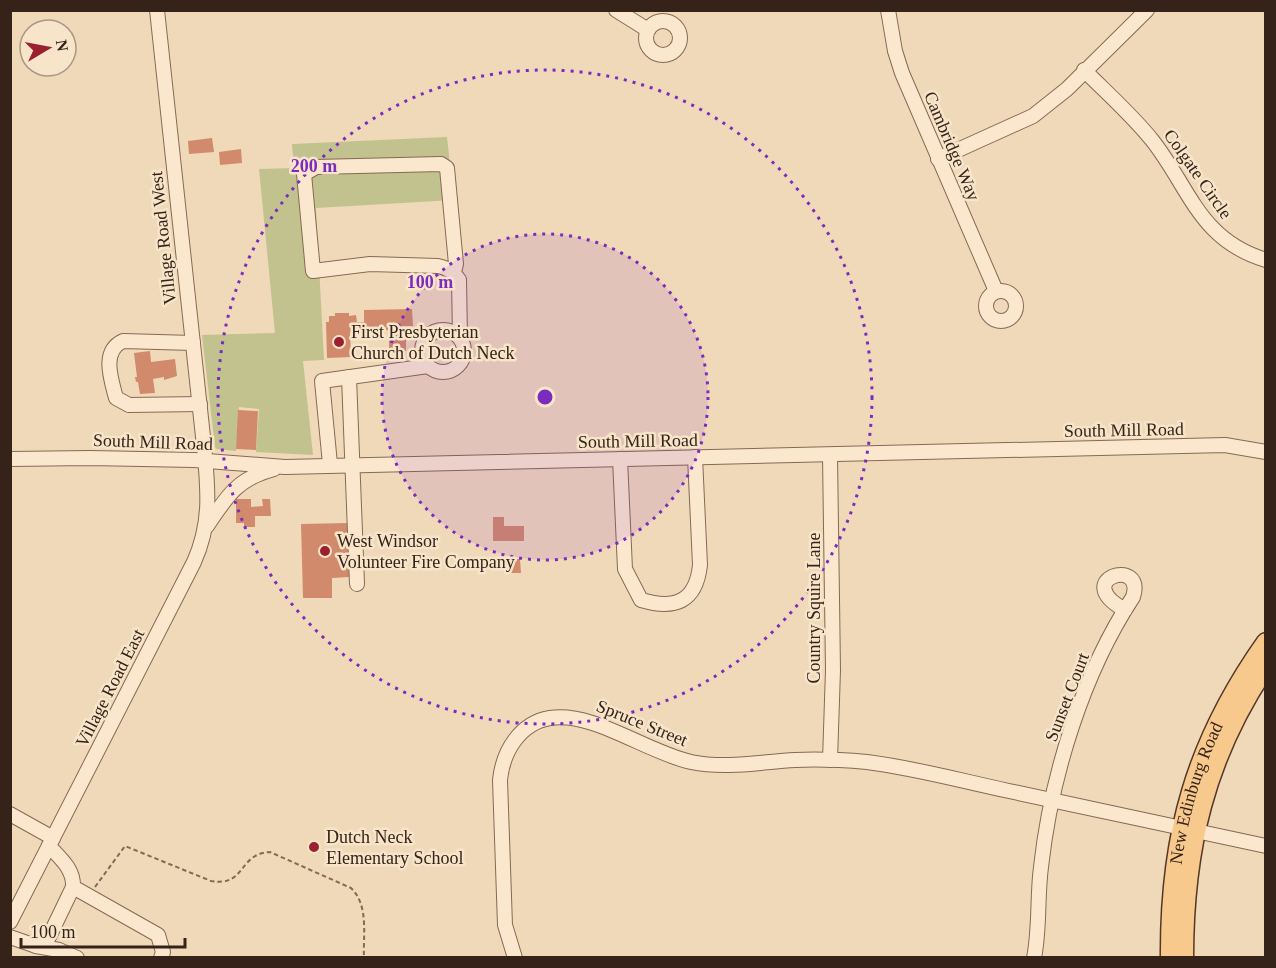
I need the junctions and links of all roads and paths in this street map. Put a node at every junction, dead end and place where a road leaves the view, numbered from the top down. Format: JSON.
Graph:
{"nodes":[{"id":1,"x":157,"y":10,"type":"edge"},
{"id":2,"x":616,"y":10,"type":"edge"},
{"id":3,"x":888,"y":10,"type":"edge"},
{"id":4,"x":1147,"y":10,"type":"edge"},
{"id":5,"x":648,"y":30,"type":"dead end"},
{"id":6,"x":1084,"y":70,"type":"junction"},
{"id":7,"x":938,"y":159,"type":"junction"},
{"id":8,"x":1266,"y":260,"type":"edge"},
{"id":9,"x":454,"y":272,"type":"junction"},
{"id":10,"x":996,"y":291,"type":"dead end"},
{"id":11,"x":460,"y":337,"type":"junction"},
{"id":12,"x":193,"y":343,"type":"junction"},
{"id":13,"x":428,"y":366,"type":"junction"},
{"id":14,"x":349,"y":377,"type":"junction"},
{"id":15,"x":200,"y":404,"type":"junction"},
{"id":16,"x":1266,"y":452,"type":"edge"},
{"id":17,"x":830,"y":455,"type":"junction"},
{"id":18,"x":695,"y":457,"type":"junction"},
{"id":19,"x":10,"y":459,"type":"edge"},
{"id":20,"x":620,"y":459,"type":"junction"},
{"id":21,"x":205,"y":461,"type":"junction"},
{"id":22,"x":330,"y":464,"type":"junction"},
{"id":23,"x":353,"y":464,"type":"junction"},
{"id":24,"x":285,"y":467,"type":"junction"},
{"id":25,"x":206,"y":528,"type":"junction"},
{"id":26,"x":357,"y":584,"type":"dead end"},
{"id":27,"x":1125,"y":610,"type":"dead end"},
{"id":28,"x":1266,"y":642,"type":"edge"},
{"id":29,"x":1266,"y":668,"type":"edge"},
{"id":30,"x":830,"y":760,"type":"junction"},
{"id":31,"x":1053,"y":800,"type":"junction"},
{"id":32,"x":10,"y":814,"type":"edge"},
{"id":33,"x":1188,"y":829,"type":"junction"},
{"id":34,"x":51,"y":842,"type":"junction"},
{"id":35,"x":1266,"y":846,"type":"edge"},
{"id":36,"x":73,"y":886,"type":"junction"},
{"id":37,"x":93,"y":890,"type":"dead end"},
{"id":38,"x":10,"y":891,"type":"edge"},
{"id":39,"x":26,"y":892,"type":"junction"},
{"id":40,"x":10,"y":922,"type":"edge"},
{"id":41,"x":10,"y":937,"type":"edge"},
{"id":42,"x":36,"y":946,"type":"junction"},
{"id":43,"x":77,"y":957,"type":"edge"},
{"id":44,"x":161,"y":957,"type":"edge"},
{"id":45,"x":364,"y":957,"type":"edge"},
{"id":46,"x":515,"y":957,"type":"edge"},
{"id":47,"x":1034,"y":957,"type":"edge"},
{"id":48,"x":1170,"y":957,"type":"edge"},
{"id":49,"x":1184,"y":957,"type":"edge"}],
"edges":[{"from":1,"to":12,"type":"street","name":"Village Road West"},
{"from":2,"to":5,"type":"street"},
{"from":3,"to":7,"type":"street","name":"Cambridge Way"},
{"from":4,"to":6,"type":"street"},
{"from":6,"to":7,"type":"street"},
{"from":6,"to":8,"type":"street","name":"Colgate Circle"},
{"from":7,"to":10,"type":"street","name":"Cambridge Way"},
{"from":9,"to":9,"type":"street"},
{"from":9,"to":11,"type":"street"},
{"from":11,"to":13,"type":"street"},
{"from":11,"to":13,"type":"street"},
{"from":12,"to":15,"type":"street","name":"Village Road West"},
{"from":12,"to":15,"type":"street"},
{"from":13,"to":14,"type":"street"},
{"from":14,"to":22,"type":"street"},
{"from":14,"to":23,"type":"street"},
{"from":15,"to":21,"type":"street","name":"Village Road West"},
{"from":16,"to":17,"type":"street","name":"South Mill Road"},
{"from":17,"to":18,"type":"street","name":"South Mill Road"},
{"from":17,"to":30,"type":"street","name":"Country Squire Lane"},
{"from":18,"to":20,"type":"street","name":"South Mill Road"},
{"from":18,"to":20,"type":"street"},
{"from":19,"to":21,"type":"street","name":"South Mill Road"},
{"from":20,"to":23,"type":"street","name":"South Mill Road"},
{"from":21,"to":24,"type":"street","name":"South Mill Road"},
{"from":21,"to":25,"type":"street","name":"Village Road East"},
{"from":22,"to":23,"type":"street","name":"South Mill Road"},
{"from":22,"to":24,"type":"street","name":"South Mill Road"},
{"from":23,"to":26,"type":"street"},
{"from":24,"to":25,"type":"street"},
{"from":25,"to":34,"type":"street","name":"Village Road East"},
{"from":27,"to":31,"type":"street","name":"Sunset Court"},
{"from":28,"to":33,"type":"main road","name":"New Edinburg Road"},
{"from":29,"to":33,"type":"main road","name":"New Edinburg Road"},
{"from":30,"to":31,"type":"street","name":"Spruce Street"},
{"from":30,"to":46,"type":"street","name":"Spruce Street"},
{"from":31,"to":33,"type":"street","name":"Spruce Street"},
{"from":31,"to":47,"type":"street"},
{"from":32,"to":34,"type":"street"},
{"from":33,"to":35,"type":"street","name":"Spruce Street"},
{"from":33,"to":48,"type":"main road","name":"New Edinburg Road"},
{"from":33,"to":49,"type":"main road","name":"New Edinburg Road"},
{"from":34,"to":36,"type":"street"},
{"from":34,"to":39,"type":"street","name":"Village Road East"},
{"from":36,"to":42,"type":"street"},
{"from":36,"to":44,"type":"street"},
{"from":37,"to":45,"type":"path"},
{"from":38,"to":39,"type":"street"},
{"from":39,"to":40,"type":"street","name":"Village Road East"},
{"from":41,"to":42,"type":"street"},
{"from":42,"to":43,"type":"street"}]}
